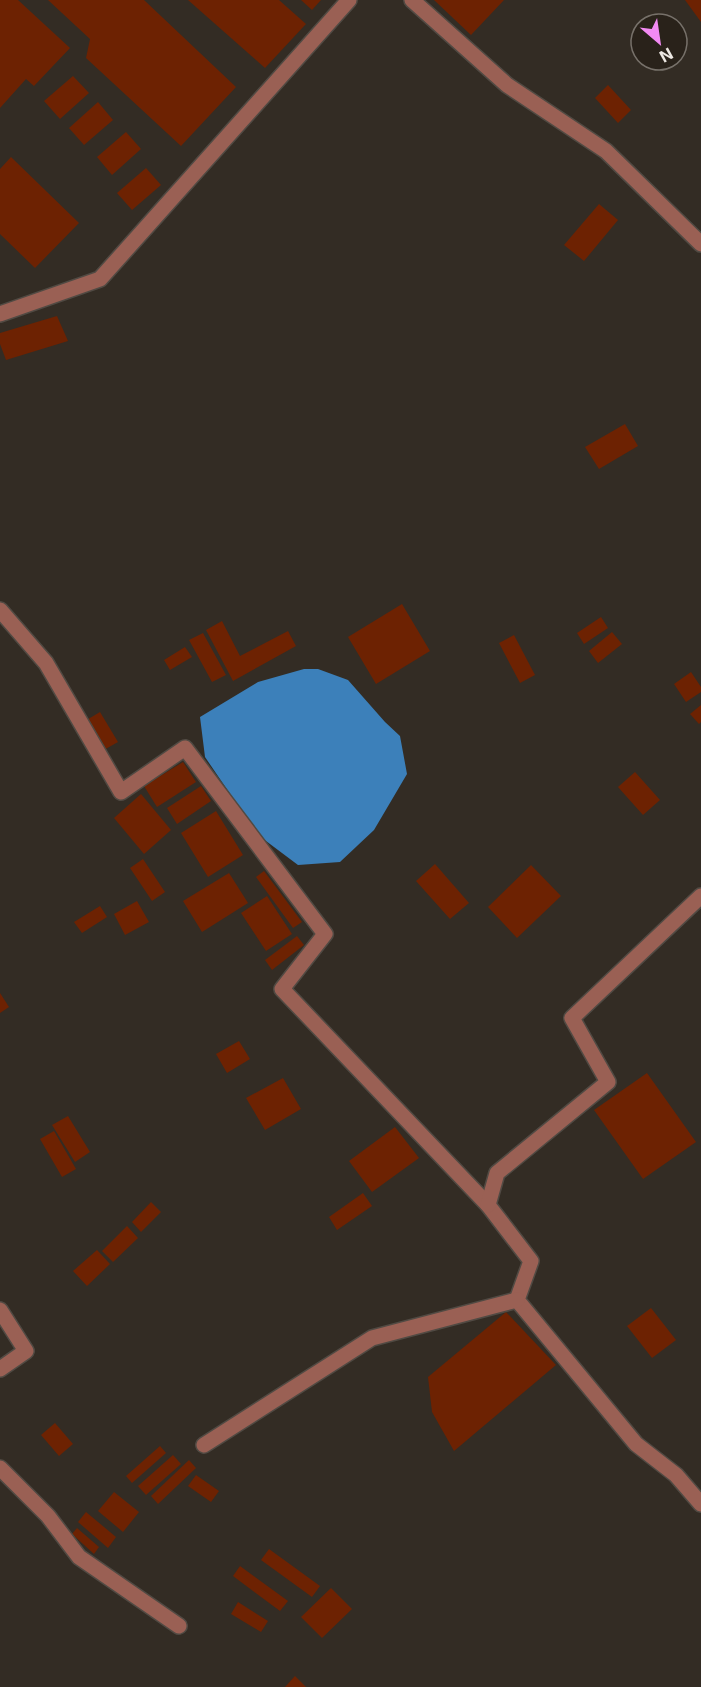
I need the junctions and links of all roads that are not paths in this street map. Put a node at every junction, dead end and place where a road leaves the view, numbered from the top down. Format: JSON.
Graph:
{"nodes":[{"id":1,"x":349,"y":0,"type":"edge"},
{"id":2,"x":412,"y":0,"type":"edge"},
{"id":3,"x":701,"y":244,"type":"edge"},
{"id":4,"x":0,"y":314,"type":"edge"},
{"id":5,"x":0,"y":610,"type":"edge"},
{"id":6,"x":701,"y":896,"type":"edge"},
{"id":7,"x":488,"y":1205,"type":"junction"},
{"id":8,"x":517,"y":1300,"type":"junction"},
{"id":9,"x":0,"y":1310,"type":"edge"},
{"id":10,"x":0,"y":1369,"type":"edge"},
{"id":11,"x":204,"y":1445,"type":"dead end"},
{"id":12,"x":0,"y":1468,"type":"edge"},
{"id":13,"x":701,"y":1504,"type":"edge"},
{"id":14,"x":179,"y":1626,"type":"dead end"}],
"edges":[{"from":1,"to":4,"type":"street"},
{"from":2,"to":3,"type":"street"},
{"from":5,"to":7,"type":"street"},
{"from":6,"to":7,"type":"street"},
{"from":7,"to":8,"type":"street"},
{"from":8,"to":11,"type":"street"},
{"from":8,"to":13,"type":"street"},
{"from":9,"to":10,"type":"street"},
{"from":12,"to":14,"type":"street"}]}
